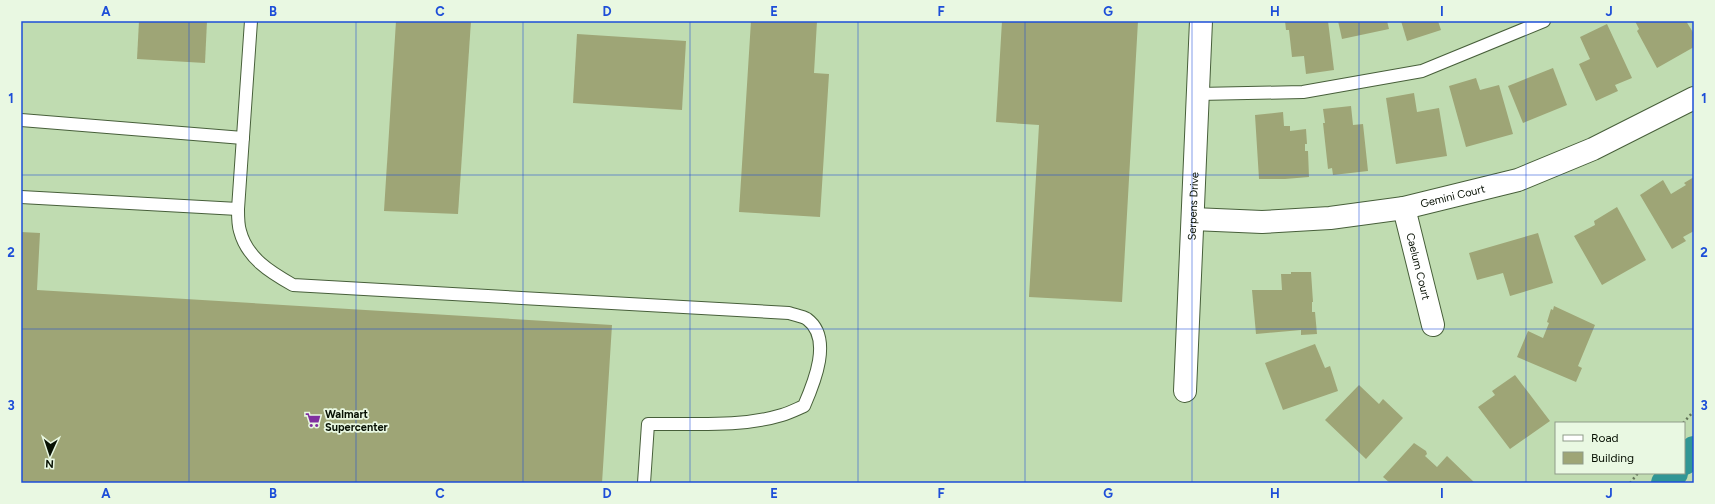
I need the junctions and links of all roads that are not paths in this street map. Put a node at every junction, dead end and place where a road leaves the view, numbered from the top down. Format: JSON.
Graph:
{"nodes":[{"id":1,"x":251,"y":21,"type":"edge"},
{"id":2,"x":1201,"y":21,"type":"edge"},
{"id":3,"x":1544,"y":21,"type":"edge"},
{"id":4,"x":1198,"y":94,"type":"junction"},
{"id":5,"x":1694,"y":98,"type":"edge"},
{"id":6,"x":21,"y":120,"type":"edge"},
{"id":7,"x":243,"y":138,"type":"junction"},
{"id":8,"x":21,"y":197,"type":"edge"},
{"id":9,"x":1404,"y":208,"type":"junction"},
{"id":10,"x":238,"y":209,"type":"junction"},
{"id":11,"x":1193,"y":219,"type":"junction"},
{"id":12,"x":1433,"y":325,"type":"dead end"},
{"id":13,"x":1185,"y":391,"type":"dead end"},
{"id":14,"x":644,"y":483,"type":"edge"}],
"edges":[{"from":1,"to":7,"type":"lane"},
{"from":2,"to":4,"type":"street","name":"Serpens Drive"},
{"from":3,"to":4,"type":"lane"},
{"from":4,"to":11,"type":"street","name":"Serpens Drive"},
{"from":5,"to":9,"type":"street","name":"Gemini Court"},
{"from":6,"to":7,"type":"lane"},
{"from":7,"to":10,"type":"lane"},
{"from":8,"to":10,"type":"lane"},
{"from":9,"to":11,"type":"street","name":"Gemini Court"},
{"from":9,"to":12,"type":"street","name":"Caelum Court"},
{"from":10,"to":14,"type":"lane"},
{"from":11,"to":13,"type":"street","name":"Serpens Drive"}]}
